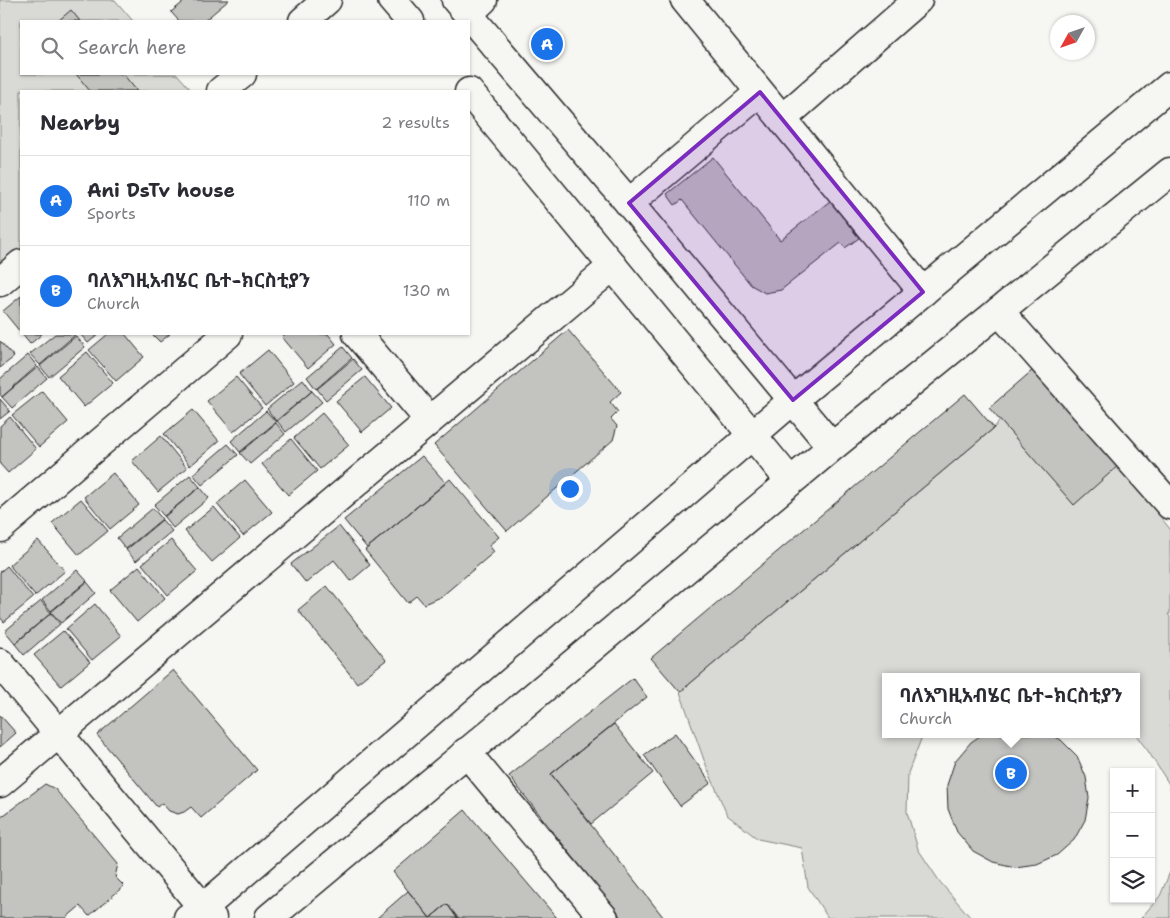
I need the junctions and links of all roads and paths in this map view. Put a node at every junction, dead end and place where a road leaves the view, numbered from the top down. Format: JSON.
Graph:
{"nodes":[{"id":1,"x":327,"y":0,"type":"edge"},
{"id":2,"x":392,"y":0,"type":"edge"},
{"id":3,"x":685,"y":0,"type":"edge"},
{"id":4,"x":918,"y":0,"type":"edge"},
{"id":5,"x":469,"y":5,"type":"edge"},
{"id":6,"x":303,"y":20,"type":"edge"},
{"id":7,"x":409,"y":20,"type":"edge"},
{"id":8,"x":241,"y":75,"type":"edge"},
{"id":9,"x":454,"y":75,"type":"edge"},
{"id":10,"x":1170,"y":86,"type":"edge"},
{"id":11,"x":222,"y":90,"type":"edge"},
{"id":12,"x":466,"y":90,"type":"edge"},
{"id":13,"x":760,"y":92,"type":"junction"},
{"id":14,"x":470,"y":94,"type":"edge"},
{"id":15,"x":782,"y":119,"type":"junction"},
{"id":16,"x":1170,"y":172,"type":"edge"},
{"id":17,"x":629,"y":203,"type":"junction"},
{"id":18,"x":20,"y":265,"type":"edge"},
{"id":19,"x":614,"y":266,"type":"junction"},
{"id":20,"x":0,"y":282,"type":"edge"},
{"id":21,"x":923,"y":292,"type":"junction"},
{"id":22,"x":999,"y":311,"type":"junction"},
{"id":23,"x":227,"y":335,"type":"edge"},
{"id":24,"x":358,"y":335,"type":"edge"},
{"id":25,"x":793,"y":400,"type":"junction"},
{"id":26,"x":429,"y":420,"type":"junction"},
{"id":27,"x":752,"y":436,"type":"junction"},
{"id":28,"x":832,"y":447,"type":"junction"},
{"id":29,"x":790,"y":482,"type":"junction"},
{"id":30,"x":1170,"y":505,"type":"edge"},
{"id":31,"x":0,"y":528,"type":"edge"},
{"id":32,"x":0,"y":663,"type":"edge"},
{"id":33,"x":58,"y":734,"type":"junction"},
{"id":34,"x":466,"y":752,"type":"junction"},
{"id":35,"x":0,"y":783,"type":"edge"},
{"id":36,"x":201,"y":915,"type":"edge"},
{"id":37,"x":269,"y":918,"type":"edge"},
{"id":38,"x":604,"y":918,"type":"edge"}],
"edges":[{"from":1,"to":6,"type":"main road"},
{"from":2,"to":7,"type":"main road"},
{"from":3,"to":13,"type":"main road"},
{"from":4,"to":15,"type":"main road"},
{"from":5,"to":17,"type":"main road"},
{"from":8,"to":11,"type":"main road"},
{"from":9,"to":12,"type":"main road"},
{"from":10,"to":21,"type":"main road"},
{"from":13,"to":15,"type":"main road"},
{"from":13,"to":17,"type":"main road"},
{"from":14,"to":19,"type":"main road"},
{"from":15,"to":21,"type":"main road"},
{"from":16,"to":22,"type":"main road"},
{"from":17,"to":25,"type":"main road"},
{"from":18,"to":20,"type":"main road"},
{"from":19,"to":26,"type":"main road"},
{"from":19,"to":27,"type":"main road"},
{"from":21,"to":25,"type":"main road"},
{"from":22,"to":28,"type":"main road"},
{"from":22,"to":30,"type":"main road"},
{"from":23,"to":31,"type":"main road"},
{"from":24,"to":26,"type":"main road"},
{"from":25,"to":27,"type":"main road"},
{"from":25,"to":28,"type":"main road"},
{"from":26,"to":33,"type":"main road"},
{"from":27,"to":29,"type":"main road"},
{"from":27,"to":36,"type":"main road"},
{"from":28,"to":29,"type":"main road"},
{"from":29,"to":34,"type":"main road"},
{"from":32,"to":33,"type":"main road"},
{"from":33,"to":35,"type":"main road"},
{"from":33,"to":36,"type":"main road"},
{"from":34,"to":37,"type":"main road"},
{"from":34,"to":38,"type":"main road"}]}
